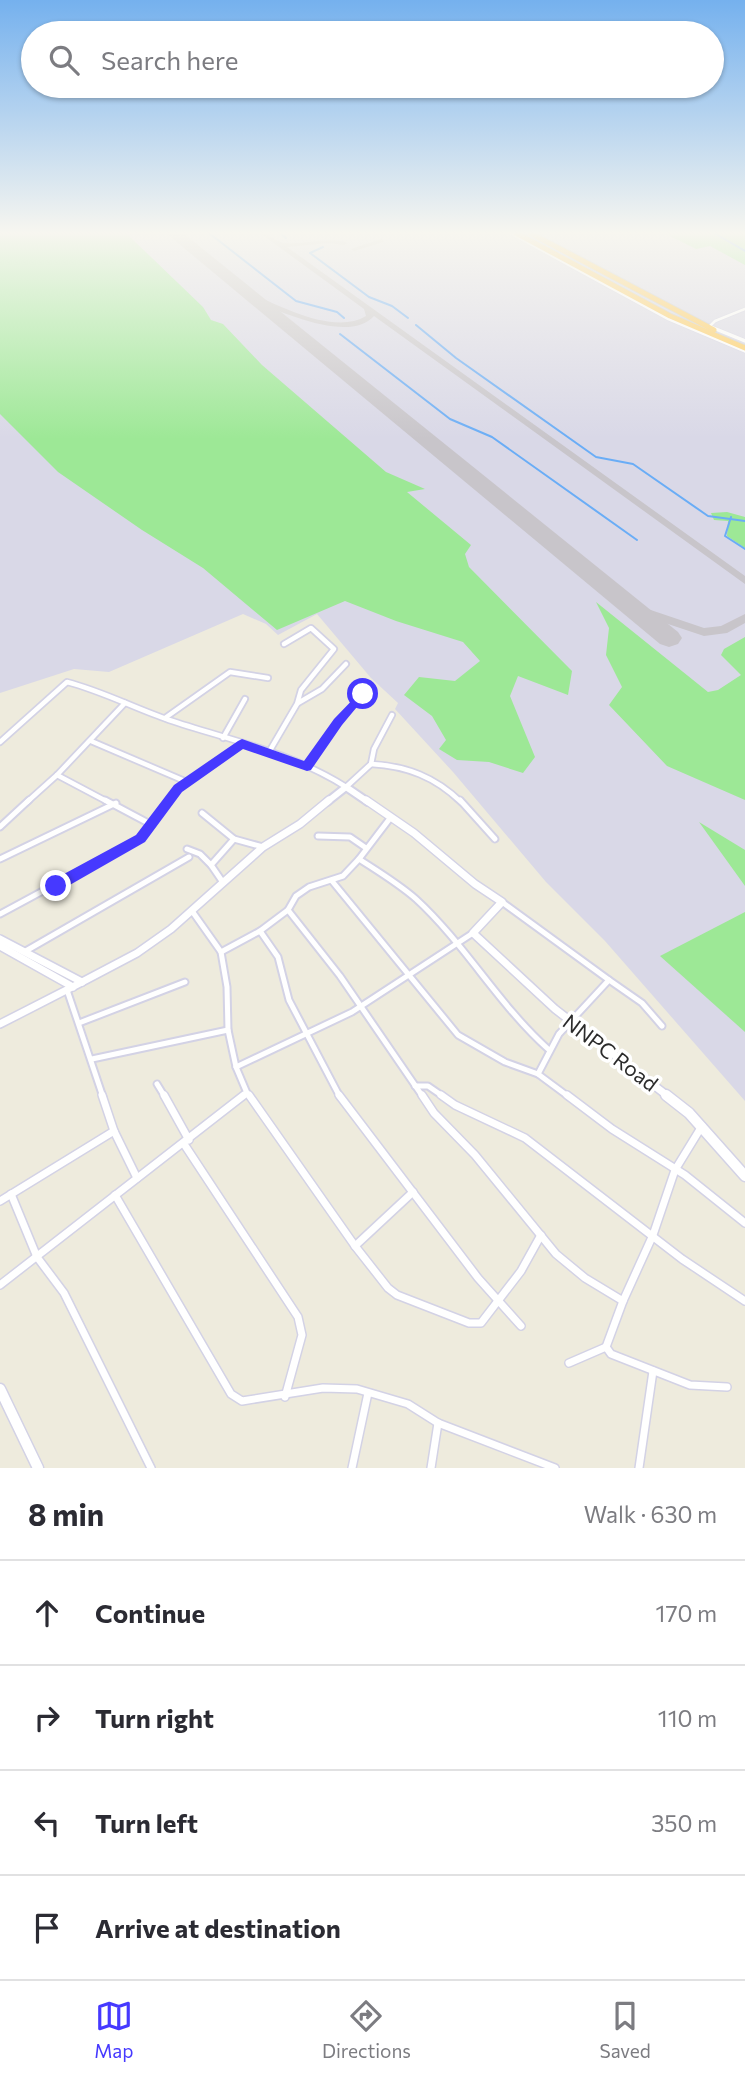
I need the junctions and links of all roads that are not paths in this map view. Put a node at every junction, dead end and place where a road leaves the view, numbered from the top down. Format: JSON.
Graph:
{"nodes":[{"id":1,"x":637,"y":302,"type":"edge"},
{"id":2,"x":643,"y":302,"type":"edge"},
{"id":3,"x":658,"y":302,"type":"edge"},
{"id":4,"x":664,"y":302,"type":"edge"},
{"id":5,"x":745,"y":309,"type":"edge"},
{"id":6,"x":715,"y":321,"type":"junction"},
{"id":7,"x":704,"y":323,"type":"junction"},
{"id":8,"x":710,"y":326,"type":"junction"},
{"id":9,"x":745,"y":342,"type":"edge"},
{"id":10,"x":745,"y":350,"type":"edge"},
{"id":11,"x":284,"y":644,"type":"dead end"},
{"id":12,"x":346,"y":664,"type":"dead end"},
{"id":13,"x":268,"y":678,"type":"dead end"},
{"id":14,"x":363,"y":694,"type":"dead end"},
{"id":15,"x":246,"y":699,"type":"dead end"},
{"id":16,"x":125,"y":703,"type":"junction"},
{"id":17,"x":298,"y":704,"type":"junction"},
{"id":18,"x":392,"y":715,"type":"dead end"},
{"id":19,"x":164,"y":718,"type":"junction"},
{"id":20,"x":223,"y":738,"type":"junction"},
{"id":21,"x":90,"y":741,"type":"junction"},
{"id":22,"x":0,"y":742,"type":"edge"},
{"id":23,"x":242,"y":744,"type":"junction"},
{"id":24,"x":269,"y":752,"type":"junction"},
{"id":25,"x":371,"y":764,"type":"junction"},
{"id":26,"x":307,"y":766,"type":"junction"},
{"id":27,"x":57,"y":775,"type":"junction"},
{"id":28,"x":187,"y":783,"type":"junction"},
{"id":29,"x":346,"y":787,"type":"junction"},
{"id":30,"x":116,"y":803,"type":"junction"},
{"id":31,"x":202,"y":813,"type":"dead end"},
{"id":32,"x":391,"y":817,"type":"junction"},
{"id":33,"x":152,"y":825,"type":"junction"},
{"id":34,"x":0,"y":827,"type":"edge"},
{"id":35,"x":318,"y":836,"type":"dead end"},
{"id":36,"x":234,"y":839,"type":"junction"},
{"id":37,"x":495,"y":839,"type":"dead end"},
{"id":38,"x":263,"y":848,"type":"junction"},
{"id":39,"x":366,"y":848,"type":"junction"},
{"id":40,"x":187,"y":849,"type":"dead end"},
{"id":41,"x":189,"y":857,"type":"dead end"},
{"id":42,"x":0,"y":859,"type":"edge"},
{"id":43,"x":359,"y":859,"type":"junction"},
{"id":44,"x":211,"y":865,"type":"junction"},
{"id":45,"x":222,"y":881,"type":"junction"},
{"id":46,"x":332,"y":881,"type":"junction"},
{"id":47,"x":502,"y":902,"type":"junction"},
{"id":48,"x":288,"y":910,"type":"junction"},
{"id":49,"x":192,"y":911,"type":"junction"},
{"id":50,"x":0,"y":914,"type":"edge"},
{"id":51,"x":260,"y":931,"type":"junction"},
{"id":52,"x":473,"y":933,"type":"junction"},
{"id":53,"x":0,"y":939,"type":"edge"},
{"id":54,"x":0,"y":946,"type":"edge"},
{"id":55,"x":456,"y":946,"type":"junction"},
{"id":56,"x":23,"y":952,"type":"junction"},
{"id":57,"x":221,"y":952,"type":"junction"},
{"id":58,"x":410,"y":976,"type":"junction"},
{"id":59,"x":609,"y":980,"type":"junction"},
{"id":60,"x":82,"y":982,"type":"junction"},
{"id":61,"x":185,"y":982,"type":"dead end"},
{"id":62,"x":70,"y":988,"type":"junction"},
{"id":63,"x":359,"y":1007,"type":"junction"},
{"id":64,"x":569,"y":1020,"type":"junction"},
{"id":65,"x":79,"y":1023,"type":"junction"},
{"id":66,"x":0,"y":1024,"type":"edge"},
{"id":67,"x":662,"y":1026,"type":"dead end"},
{"id":68,"x":228,"y":1030,"type":"junction"},
{"id":69,"x":308,"y":1034,"type":"junction"},
{"id":70,"x":548,"y":1049,"type":"junction"},
{"id":71,"x":92,"y":1059,"type":"junction"},
{"id":72,"x":236,"y":1067,"type":"junction"},
{"id":73,"x":538,"y":1074,"type":"junction"},
{"id":74,"x":157,"y":1084,"type":"dead end"},
{"id":75,"x":414,"y":1086,"type":"junction"},
{"id":76,"x":247,"y":1093,"type":"junction"},
{"id":77,"x":703,"y":1126,"type":"junction"},
{"id":78,"x":114,"y":1131,"type":"junction"},
{"id":79,"x":187,"y":1142,"type":"junction"},
{"id":80,"x":676,"y":1170,"type":"junction"},
{"id":81,"x":745,"y":1176,"type":"edge"},
{"id":82,"x":137,"y":1178,"type":"junction"},
{"id":83,"x":413,"y":1192,"type":"junction"},
{"id":84,"x":11,"y":1194,"type":"junction"},
{"id":85,"x":115,"y":1195,"type":"junction"},
{"id":86,"x":0,"y":1201,"type":"edge"},
{"id":87,"x":745,"y":1223,"type":"edge"},
{"id":88,"x":541,"y":1236,"type":"junction"},
{"id":89,"x":653,"y":1236,"type":"junction"},
{"id":90,"x":355,"y":1247,"type":"junction"},
{"id":91,"x":37,"y":1257,"type":"junction"},
{"id":92,"x":0,"y":1285,"type":"edge"},
{"id":93,"x":498,"y":1299,"type":"junction"},
{"id":94,"x":623,"y":1301,"type":"junction"},
{"id":95,"x":745,"y":1301,"type":"edge"},
{"id":96,"x":521,"y":1326,"type":"dead end"},
{"id":97,"x":606,"y":1347,"type":"junction"},
{"id":98,"x":569,"y":1363,"type":"dead end"},
{"id":99,"x":653,"y":1371,"type":"junction"},
{"id":100,"x":727,"y":1387,"type":"dead end"},
{"id":101,"x":0,"y":1389,"type":"edge"},
{"id":102,"x":368,"y":1393,"type":"junction"},
{"id":103,"x":284,"y":1398,"type":"junction"},
{"id":104,"x":438,"y":1423,"type":"junction"},
{"id":105,"x":38,"y":1468,"type":"edge"},
{"id":106,"x":151,"y":1468,"type":"edge"},
{"id":107,"x":352,"y":1468,"type":"edge"},
{"id":108,"x":431,"y":1468,"type":"edge"},
{"id":109,"x":555,"y":1468,"type":"edge"},
{"id":110,"x":639,"y":1468,"type":"edge"}],
"edges":[{"from":1,"to":10,"type":"main road"},
{"from":2,"to":10,"type":"highway"},
{"from":3,"to":9,"type":"highway"},
{"from":4,"to":7,"type":"main road"},
{"from":5,"to":6,"type":"street"},
{"from":6,"to":7,"type":"street"},
{"from":6,"to":8,"type":"street"},
{"from":7,"to":8,"type":"main road"},
{"from":8,"to":9,"type":"main road"},
{"from":11,"to":17,"type":"street"},
{"from":12,"to":17,"type":"street"},
{"from":13,"to":19,"type":"street"},
{"from":14,"to":26,"type":"street"},
{"from":15,"to":20,"type":"street"},
{"from":16,"to":19,"type":"street"},
{"from":16,"to":21,"type":"street"},
{"from":16,"to":22,"type":"street"},
{"from":17,"to":24,"type":"street"},
{"from":18,"to":25,"type":"street"},
{"from":19,"to":20,"type":"street"},
{"from":20,"to":23,"type":"street"},
{"from":21,"to":27,"type":"street"},
{"from":21,"to":28,"type":"street"},
{"from":23,"to":24,"type":"street"},
{"from":23,"to":28,"type":"street"},
{"from":24,"to":26,"type":"street"},
{"from":25,"to":29,"type":"street"},
{"from":25,"to":37,"type":"street"},
{"from":26,"to":29,"type":"street"},
{"from":27,"to":30,"type":"street"},
{"from":27,"to":34,"type":"street"},
{"from":28,"to":33,"type":"street"},
{"from":29,"to":32,"type":"main road"},
{"from":29,"to":38,"type":"main road"},
{"from":30,"to":33,"type":"street"},
{"from":30,"to":42,"type":"street"},
{"from":31,"to":36,"type":"street"},
{"from":32,"to":39,"type":"street"},
{"from":32,"to":47,"type":"main road"},
{"from":33,"to":50,"type":"street"},
{"from":35,"to":39,"type":"street"},
{"from":36,"to":38,"type":"street"},
{"from":36,"to":44,"type":"street"},
{"from":38,"to":45,"type":"main road"},
{"from":39,"to":43,"type":"street"},
{"from":40,"to":44,"type":"street"},
{"from":41,"to":56,"type":"street"},
{"from":43,"to":46,"type":"street"},
{"from":43,"to":55,"type":"street"},
{"from":44,"to":45,"type":"street"},
{"from":45,"to":49,"type":"main road"},
{"from":46,"to":48,"type":"street"},
{"from":46,"to":58,"type":"street"},
{"from":47,"to":52,"type":"main road"},
{"from":47,"to":59,"type":"street"},
{"from":48,"to":51,"type":"street"},
{"from":48,"to":63,"type":"street"},
{"from":49,"to":57,"type":"street"},
{"from":49,"to":60,"type":"main road"},
{"from":51,"to":57,"type":"street"},
{"from":51,"to":69,"type":"street"},
{"from":52,"to":55,"type":"street"},
{"from":52,"to":64,"type":"main road","name":"NNPC Road"},
{"from":53,"to":56,"type":"main road"},
{"from":54,"to":62,"type":"main road"},
{"from":55,"to":58,"type":"street"},
{"from":55,"to":70,"type":"street"},
{"from":56,"to":60,"type":"main road"},
{"from":57,"to":68,"type":"street"},
{"from":58,"to":63,"type":"street"},
{"from":58,"to":73,"type":"street"},
{"from":59,"to":64,"type":"street"},
{"from":59,"to":67,"type":"street"},
{"from":60,"to":62,"type":"main road"},
{"from":61,"to":65,"type":"street"},
{"from":62,"to":65,"type":"street"},
{"from":62,"to":66,"type":"main road"},
{"from":63,"to":69,"type":"street"},
{"from":63,"to":75,"type":"street"},
{"from":64,"to":70,"type":"street"},
{"from":64,"to":77,"type":"main road","name":"NNPC Road"},
{"from":65,"to":71,"type":"street"},
{"from":68,"to":71,"type":"street"},
{"from":68,"to":72,"type":"street"},
{"from":69,"to":72,"type":"street"},
{"from":69,"to":83,"type":"street"},
{"from":70,"to":73,"type":"street"},
{"from":71,"to":78,"type":"street"},
{"from":72,"to":76,"type":"street"},
{"from":73,"to":80,"type":"street"},
{"from":74,"to":79,"type":"street"},
{"from":75,"to":88,"type":"street"},
{"from":75,"to":89,"type":"street"},
{"from":76,"to":79,"type":"street"},
{"from":76,"to":90,"type":"street"},
{"from":77,"to":80,"type":"street"},
{"from":77,"to":81,"type":"main road","name":"NNPC Road"},
{"from":78,"to":82,"type":"street"},
{"from":78,"to":84,"type":"street"},
{"from":79,"to":82,"type":"street"},
{"from":79,"to":103,"type":"street"},
{"from":80,"to":87,"type":"street"},
{"from":80,"to":89,"type":"street"},
{"from":82,"to":85,"type":"street"},
{"from":83,"to":90,"type":"street"},
{"from":83,"to":93,"type":"street"},
{"from":84,"to":86,"type":"street"},
{"from":84,"to":91,"type":"street"},
{"from":85,"to":91,"type":"street"},
{"from":85,"to":103,"type":"street"},
{"from":88,"to":93,"type":"street"},
{"from":88,"to":94,"type":"street"},
{"from":89,"to":94,"type":"street"},
{"from":89,"to":95,"type":"street"},
{"from":90,"to":93,"type":"street"},
{"from":91,"to":92,"type":"street"},
{"from":91,"to":106,"type":"street"},
{"from":93,"to":96,"type":"street"},
{"from":94,"to":97,"type":"street"},
{"from":97,"to":98,"type":"street"},
{"from":97,"to":99,"type":"street"},
{"from":99,"to":100,"type":"street"},
{"from":99,"to":110,"type":"street"},
{"from":101,"to":105,"type":"main road"},
{"from":102,"to":103,"type":"street"},
{"from":102,"to":104,"type":"street"},
{"from":102,"to":107,"type":"street"},
{"from":104,"to":108,"type":"street"},
{"from":104,"to":109,"type":"street"}]}
